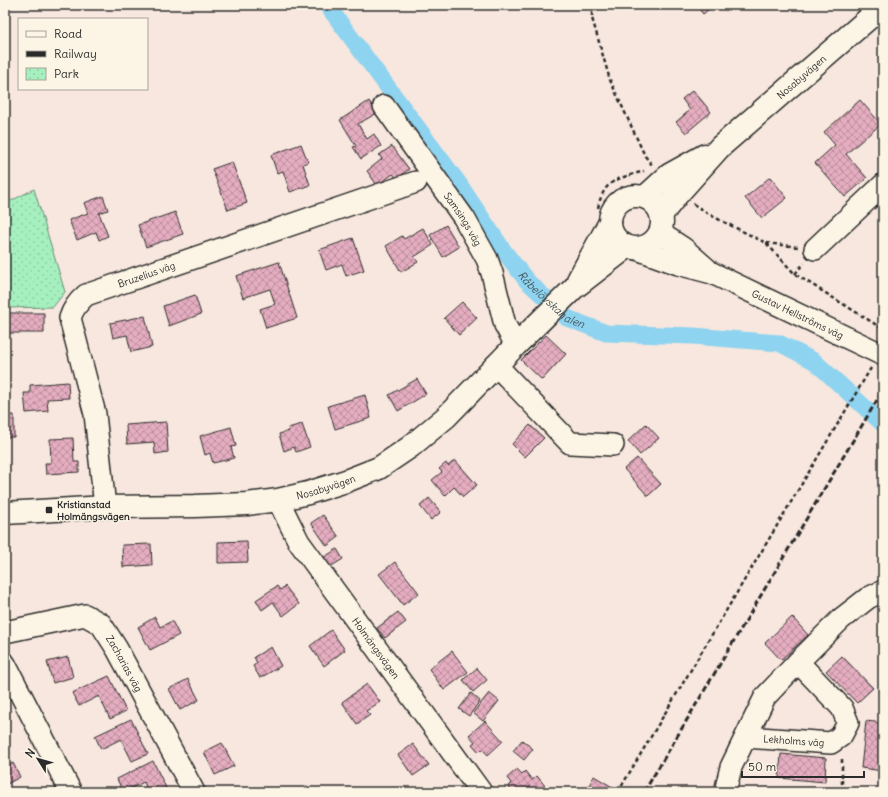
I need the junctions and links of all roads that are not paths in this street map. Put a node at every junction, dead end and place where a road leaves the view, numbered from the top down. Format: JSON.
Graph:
{"nodes":[{"id":1,"x":883,"y":6,"type":"edge"},
{"id":2,"x":384,"y":106,"type":"dead end"},
{"id":3,"x":720,"y":147,"type":"junction"},
{"id":4,"x":416,"y":182,"type":"dead end"},
{"id":5,"x":883,"y":186,"type":"edge"},
{"id":6,"x":645,"y":196,"type":"junction"},
{"id":7,"x":610,"y":222,"type":"junction"},
{"id":8,"x":661,"y":223,"type":"junction"},
{"id":9,"x":631,"y":247,"type":"junction"},
{"id":10,"x":815,"y":249,"type":"dead end"},
{"id":11,"x":712,"y":273,"type":"junction"},
{"id":12,"x":569,"y":292,"type":"junction"},
{"id":13,"x":516,"y":344,"type":"junction"},
{"id":14,"x":883,"y":355,"type":"edge"},
{"id":15,"x":496,"y":365,"type":"junction"},
{"id":16,"x":613,"y":445,"type":"dead end"},
{"id":17,"x":278,"y":500,"type":"junction"},
{"id":18,"x":105,"y":507,"type":"junction"},
{"id":19,"x":5,"y":513,"type":"edge"},
{"id":20,"x":883,"y":591,"type":"edge"},
{"id":21,"x":5,"y":632,"type":"edge"},
{"id":22,"x":798,"y":662,"type":"junction"},
{"id":23,"x":5,"y":664,"type":"edge"},
{"id":24,"x":746,"y":737,"type":"junction"},
{"id":25,"x":471,"y":787,"type":"edge"},
{"id":26,"x":71,"y":792,"type":"edge"},
{"id":27,"x":194,"y":792,"type":"edge"},
{"id":28,"x":725,"y":792,"type":"edge"}],
"edges":[{"from":1,"to":3,"type":"main road","name":"Nosabyvägen"},
{"from":2,"to":13,"type":"street","name":"Samsings väg"},
{"from":3,"to":6,"type":"main road","name":"Nosabyvägen"},
{"from":3,"to":8,"type":"main road","name":"Nosabyvägen"},
{"from":4,"to":18,"type":"street","name":"Bruzelius väg"},
{"from":5,"to":10,"type":"street"},
{"from":6,"to":7,"type":"main road"},
{"from":6,"to":8,"type":"main road"},
{"from":7,"to":9,"type":"main road"},
{"from":7,"to":12,"type":"main road","name":"Nosabyvägen"},
{"from":8,"to":9,"type":"main road"},
{"from":8,"to":11,"type":"street","name":"Gustav Hellströms väg"},
{"from":9,"to":11,"type":"street","name":"Gustav Hellströms väg"},
{"from":9,"to":12,"type":"main road","name":"Nosabyvägen"},
{"from":11,"to":14,"type":"street","name":"Gustav Hellströms väg"},
{"from":12,"to":13,"type":"main road","name":"Nosabyvägen"},
{"from":13,"to":15,"type":"main road","name":"Nosabyvägen"},
{"from":15,"to":16,"type":"street"},
{"from":15,"to":17,"type":"main road","name":"Nosabyvägen"},
{"from":17,"to":18,"type":"main road","name":"Nosabyvägen"},
{"from":17,"to":25,"type":"street","name":"Holmängsvägen"},
{"from":18,"to":19,"type":"main road","name":"Nosabyvägen"},
{"from":20,"to":22,"type":"street","name":"Lekholms väg"},
{"from":21,"to":27,"type":"street","name":"Zacharias väg"},
{"from":22,"to":24,"type":"street","name":"Lekholms väg"},
{"from":22,"to":24,"type":"street","name":"Lekholms väg"},
{"from":23,"to":26,"type":"street"},
{"from":24,"to":28,"type":"street","name":"Lekholms väg"}]}
